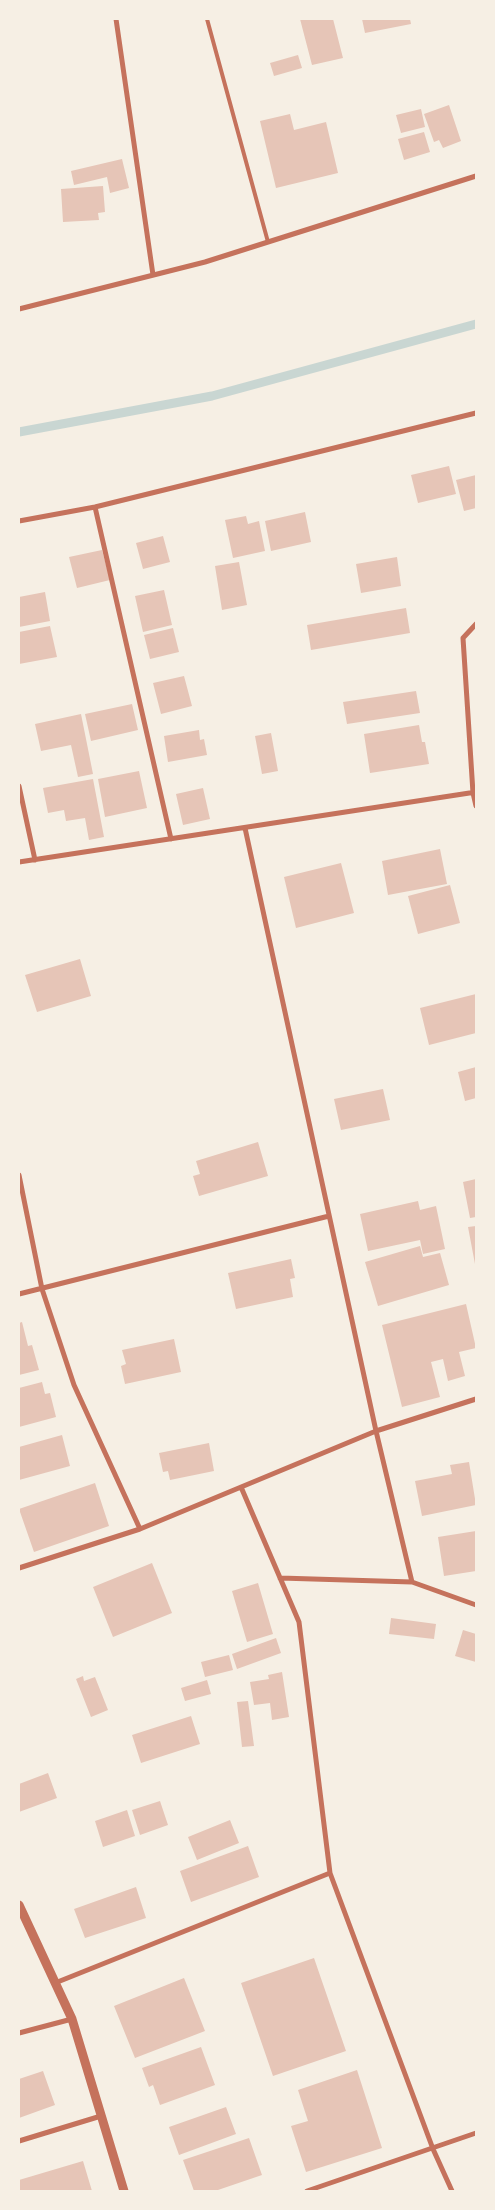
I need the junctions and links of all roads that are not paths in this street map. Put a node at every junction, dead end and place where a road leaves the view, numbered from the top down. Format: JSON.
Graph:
{"nodes":[{"id":1,"x":116,"y":19,"type":"edge"},
{"id":2,"x":207,"y":19,"type":"edge"},
{"id":3,"x":476,"y":176,"type":"edge"},
{"id":4,"x":268,"y":242,"type":"junction"},
{"id":5,"x":153,"y":275,"type":"junction"},
{"id":6,"x":19,"y":309,"type":"edge"},
{"id":7,"x":476,"y":413,"type":"edge"},
{"id":8,"x":94,"y":508,"type":"junction"},
{"id":9,"x":19,"y":521,"type":"edge"},
{"id":10,"x":476,"y":624,"type":"edge"},
{"id":11,"x":19,"y":786,"type":"edge"},
{"id":12,"x":474,"y":792,"type":"edge"},
{"id":13,"x":476,"y":806,"type":"edge"},
{"id":14,"x":245,"y":828,"type":"junction"},
{"id":15,"x":171,"y":839,"type":"junction"},
{"id":16,"x":35,"y":860,"type":"junction"},
{"id":17,"x":19,"y":862,"type":"edge"},
{"id":18,"x":19,"y":1175,"type":"edge"},
{"id":19,"x":329,"y":1216,"type":"junction"},
{"id":20,"x":42,"y":1289,"type":"junction"},
{"id":21,"x":19,"y":1294,"type":"edge"},
{"id":22,"x":476,"y":1399,"type":"edge"},
{"id":23,"x":376,"y":1431,"type":"junction"},
{"id":24,"x":241,"y":1487,"type":"junction"},
{"id":25,"x":140,"y":1529,"type":"junction"},
{"id":26,"x":19,"y":1568,"type":"edge"},
{"id":27,"x":280,"y":1578,"type":"junction"},
{"id":28,"x":412,"y":1582,"type":"junction"},
{"id":29,"x":476,"y":1605,"type":"edge"},
{"id":30,"x":330,"y":1873,"type":"junction"},
{"id":31,"x":19,"y":1905,"type":"edge"},
{"id":32,"x":55,"y":1982,"type":"junction"},
{"id":33,"x":72,"y":2019,"type":"junction"},
{"id":34,"x":19,"y":2033,"type":"edge"},
{"id":35,"x":101,"y":2116,"type":"junction"},
{"id":36,"x":476,"y":2133,"type":"edge"},
{"id":37,"x":19,"y":2141,"type":"edge"},
{"id":38,"x":433,"y":2149,"type":"junction"},
{"id":39,"x":124,"y":2191,"type":"edge"},
{"id":40,"x":308,"y":2191,"type":"edge"},
{"id":41,"x":452,"y":2191,"type":"edge"}],
"edges":[{"from":1,"to":5,"type":"street"},
{"from":2,"to":4,"type":"lane"},
{"from":3,"to":4,"type":"street"},
{"from":4,"to":5,"type":"street"},
{"from":5,"to":6,"type":"street"},
{"from":7,"to":8,"type":"street"},
{"from":8,"to":9,"type":"street"},
{"from":8,"to":15,"type":"street"},
{"from":10,"to":12,"type":"street"},
{"from":11,"to":16,"type":"street"},
{"from":12,"to":13,"type":"street"},
{"from":12,"to":14,"type":"street"},
{"from":14,"to":15,"type":"street"},
{"from":14,"to":19,"type":"street"},
{"from":15,"to":16,"type":"street"},
{"from":16,"to":17,"type":"street"},
{"from":18,"to":20,"type":"street"},
{"from":19,"to":20,"type":"street"},
{"from":19,"to":23,"type":"street"},
{"from":20,"to":21,"type":"street"},
{"from":20,"to":25,"type":"street"},
{"from":22,"to":23,"type":"street"},
{"from":23,"to":24,"type":"street"},
{"from":23,"to":28,"type":"street"},
{"from":24,"to":25,"type":"street"},
{"from":24,"to":27,"type":"street"},
{"from":25,"to":26,"type":"street"},
{"from":27,"to":28,"type":"street"},
{"from":27,"to":30,"type":"street"},
{"from":28,"to":29,"type":"street"},
{"from":30,"to":32,"type":"street"},
{"from":30,"to":38,"type":"street"},
{"from":31,"to":32,"type":"street"},
{"from":32,"to":33,"type":"street"},
{"from":33,"to":34,"type":"street"},
{"from":33,"to":35,"type":"street"},
{"from":35,"to":37,"type":"street"},
{"from":35,"to":39,"type":"street"},
{"from":36,"to":38,"type":"street"},
{"from":38,"to":40,"type":"street"},
{"from":38,"to":41,"type":"street"}]}
